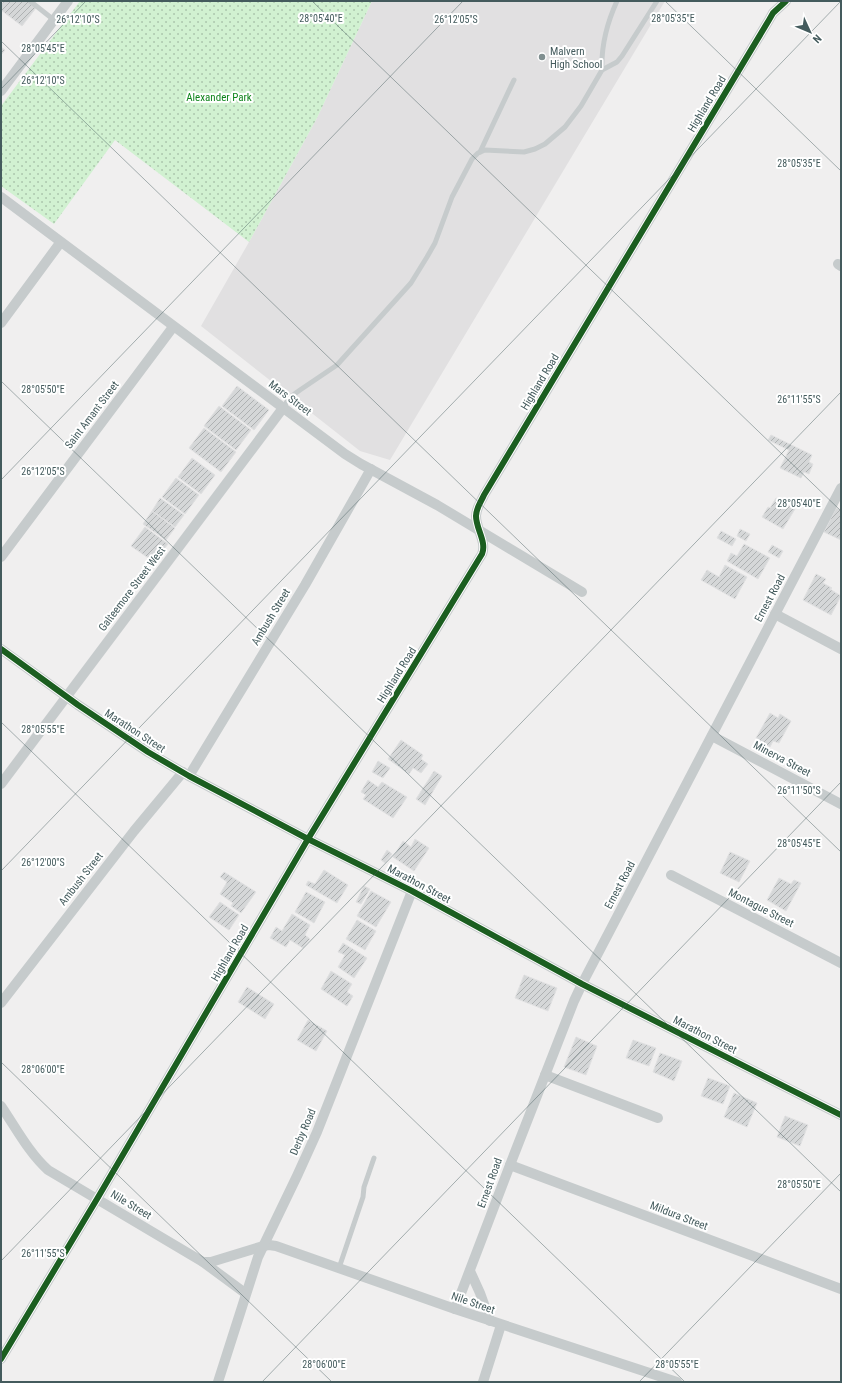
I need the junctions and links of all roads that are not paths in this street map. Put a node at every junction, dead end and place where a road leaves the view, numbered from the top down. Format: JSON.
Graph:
{"nodes":[{"id":1,"x":30,"y":1,"type":"edge"},
{"id":2,"x":68,"y":1,"type":"edge"},
{"id":3,"x":617,"y":1,"type":"edge"},
{"id":4,"x":657,"y":1,"type":"edge"},
{"id":5,"x":786,"y":1,"type":"edge"},
{"id":6,"x":54,"y":20,"type":"junction"},
{"id":7,"x":602,"y":70,"type":"junction"},
{"id":8,"x":514,"y":80,"type":"dead end"},
{"id":9,"x":1,"y":91,"type":"edge"},
{"id":10,"x":480,"y":152,"type":"junction"},
{"id":11,"x":1,"y":197,"type":"edge"},
{"id":12,"x":60,"y":243,"type":"junction"},
{"id":13,"x":1,"y":323,"type":"edge"},
{"id":14,"x":173,"y":327,"type":"junction"},
{"id":15,"x":283,"y":408,"type":"junction"},
{"id":16,"x":371,"y":470,"type":"junction"},
{"id":17,"x":841,"y":488,"type":"edge"},
{"id":18,"x":478,"y":530,"type":"junction"},
{"id":19,"x":1,"y":557,"type":"edge"},
{"id":20,"x":582,"y":592,"type":"dead end"},
{"id":21,"x":775,"y":614,"type":"junction"},
{"id":22,"x":1,"y":648,"type":"edge"},
{"id":23,"x":841,"y":649,"type":"edge"},
{"id":24,"x":66,"y":697,"type":"junction"},
{"id":25,"x":712,"y":736,"type":"junction"},
{"id":26,"x":186,"y":774,"type":"junction"},
{"id":27,"x":1,"y":784,"type":"edge"},
{"id":28,"x":841,"y":804,"type":"edge"},
{"id":29,"x":308,"y":839,"type":"junction"},
{"id":30,"x":671,"y":875,"type":"dead end"},
{"id":31,"x":412,"y":891,"type":"junction"},
{"id":32,"x":841,"y":963,"type":"edge"},
{"id":33,"x":582,"y":984,"type":"junction"},
{"id":34,"x":1,"y":1003,"type":"edge"},
{"id":35,"x":545,"y":1075,"type":"junction"},
{"id":36,"x":1,"y":1106,"type":"edge"},
{"id":37,"x":841,"y":1115,"type":"edge"},
{"id":38,"x":658,"y":1118,"type":"dead end"},
{"id":39,"x":374,"y":1158,"type":"dead end"},
{"id":40,"x":510,"y":1165,"type":"junction"},
{"id":41,"x":97,"y":1199,"type":"junction"},
{"id":42,"x":263,"y":1246,"type":"junction"},
{"id":43,"x":204,"y":1262,"type":"junction"},
{"id":44,"x":339,"y":1268,"type":"junction"},
{"id":45,"x":470,"y":1271,"type":"junction"},
{"id":46,"x":841,"y":1289,"type":"edge"},
{"id":47,"x":246,"y":1293,"type":"junction"},
{"id":48,"x":455,"y":1309,"type":"junction"},
{"id":49,"x":490,"y":1321,"type":"junction"},
{"id":50,"x":501,"y":1325,"type":"junction"},
{"id":51,"x":1,"y":1359,"type":"edge"},
{"id":52,"x":218,"y":1382,"type":"edge"},
{"id":53,"x":483,"y":1382,"type":"edge"},
{"id":54,"x":677,"y":1382,"type":"edge"}],
"edges":[{"from":1,"to":6,"type":"lane"},
{"from":2,"to":6,"type":"street"},
{"from":3,"to":7,"type":"lane"},
{"from":4,"to":7,"type":"lane"},
{"from":5,"to":18,"type":"street","name":"Highland Road"},
{"from":6,"to":9,"type":"street"},
{"from":7,"to":10,"type":"lane"},
{"from":8,"to":10,"type":"lane"},
{"from":10,"to":15,"type":"lane"},
{"from":11,"to":12,"type":"street","name":"Mars Street"},
{"from":12,"to":13,"type":"street"},
{"from":12,"to":14,"type":"street","name":"Mars Street"},
{"from":14,"to":15,"type":"street","name":"Mars Street"},
{"from":14,"to":19,"type":"street","name":"Saint Amant Street"},
{"from":15,"to":16,"type":"street","name":"Mars Street"},
{"from":15,"to":24,"type":"street","name":"Galteemore Street West"},
{"from":16,"to":18,"type":"street","name":"Mars Street"},
{"from":16,"to":26,"type":"street","name":"Ambush Street"},
{"from":17,"to":21,"type":"street","name":"Ernest Road"},
{"from":18,"to":20,"type":"street","name":"Mars Street"},
{"from":18,"to":29,"type":"street","name":"Highland Road"},
{"from":21,"to":23,"type":"street"},
{"from":21,"to":25,"type":"street","name":"Ernest Road"},
{"from":22,"to":24,"type":"street","name":"Marathon Street"},
{"from":24,"to":26,"type":"street","name":"Marathon Street"},
{"from":24,"to":27,"type":"street","name":"Galteemore Street West"},
{"from":25,"to":28,"type":"street","name":"Minerva Street"},
{"from":25,"to":33,"type":"street","name":"Ernest Road"},
{"from":26,"to":29,"type":"street","name":"Marathon Street"},
{"from":26,"to":34,"type":"street","name":"Ambush Street"},
{"from":29,"to":31,"type":"street","name":"Marathon Street"},
{"from":29,"to":41,"type":"street","name":"Highland Road"},
{"from":30,"to":32,"type":"street","name":"Montague Street"},
{"from":31,"to":33,"type":"street","name":"Marathon Street"},
{"from":31,"to":42,"type":"street","name":"Derby Road"},
{"from":33,"to":35,"type":"street","name":"Ernest Road"},
{"from":33,"to":37,"type":"street","name":"Marathon Street"},
{"from":35,"to":38,"type":"street"},
{"from":35,"to":40,"type":"street","name":"Ernest Road"},
{"from":36,"to":41,"type":"street","name":"Nile Street"},
{"from":39,"to":44,"type":"lane"},
{"from":40,"to":45,"type":"street","name":"Ernest Road"},
{"from":40,"to":46,"type":"street","name":"Mildura Street"},
{"from":41,"to":43,"type":"street","name":"Nile Street"},
{"from":41,"to":51,"type":"street","name":"Highland Road"},
{"from":42,"to":43,"type":"street"},
{"from":42,"to":44,"type":"street","name":"Nile Street"},
{"from":42,"to":47,"type":"street","name":"Derby Road"},
{"from":43,"to":47,"type":"street","name":"Nile Street"},
{"from":44,"to":48,"type":"street","name":"Nile Street"},
{"from":45,"to":48,"type":"street","name":"Ernest Road"},
{"from":45,"to":49,"type":"street"},
{"from":47,"to":52,"type":"street","name":"Derby Road"},
{"from":48,"to":49,"type":"street","name":"Nile Street"},
{"from":49,"to":50,"type":"street","name":"Nile Street"},
{"from":50,"to":53,"type":"street"},
{"from":50,"to":54,"type":"street","name":"Nile Street"}]}
